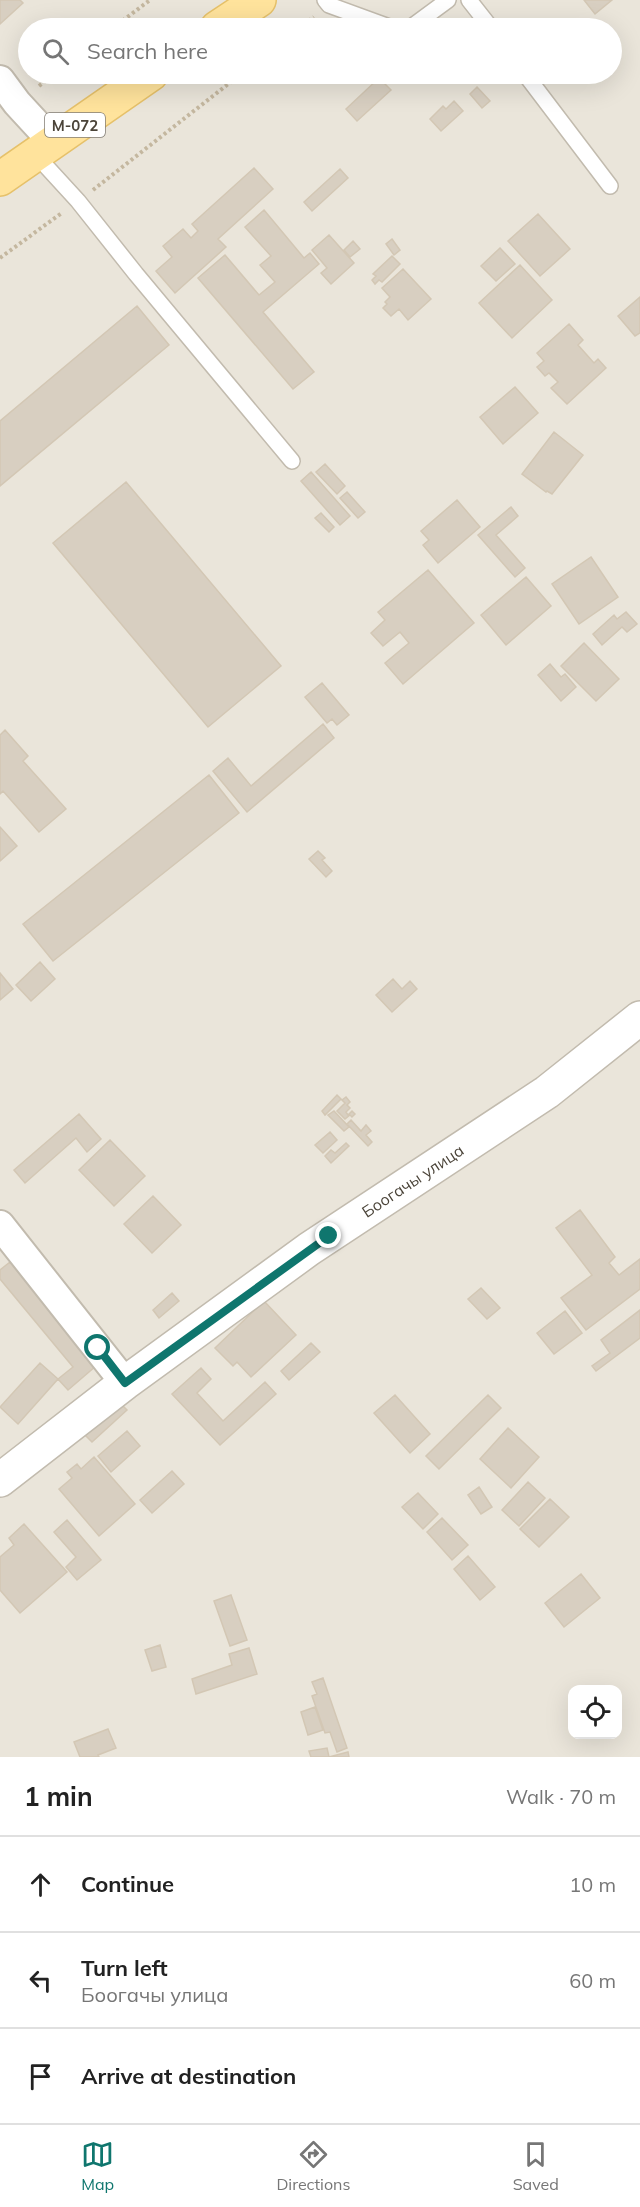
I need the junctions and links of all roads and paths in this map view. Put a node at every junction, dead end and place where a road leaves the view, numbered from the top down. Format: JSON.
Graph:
{"nodes":[{"id":1,"x":150,"y":0,"type":"edge"},
{"id":2,"x":259,"y":0,"type":"edge"},
{"id":3,"x":325,"y":0,"type":"edge"},
{"id":4,"x":448,"y":0,"type":"edge"},
{"id":5,"x":469,"y":0,"type":"edge"},
{"id":6,"x":126,"y":18,"type":"edge"},
{"id":7,"x":232,"y":18,"type":"edge"},
{"id":8,"x":365,"y":18,"type":"edge"},
{"id":9,"x":424,"y":18,"type":"edge"},
{"id":10,"x":483,"y":18,"type":"edge"},
{"id":11,"x":0,"y":80,"type":"edge"},
{"id":12,"x":136,"y":84,"type":"edge"},
{"id":13,"x":228,"y":84,"type":"edge"},
{"id":14,"x":533,"y":84,"type":"edge"},
{"id":15,"x":43,"y":147,"type":"junction"},
{"id":16,"x":0,"y":179,"type":"edge"},
{"id":17,"x":610,"y":186,"type":"dead end"},
{"id":18,"x":78,"y":201,"type":"junction"},
{"id":19,"x":0,"y":258,"type":"edge"},
{"id":20,"x":292,"y":461,"type":"dead end"},
{"id":21,"x":640,"y":1018,"type":"edge"},
{"id":22,"x":0,"y":1224,"type":"edge"},
{"id":23,"x":125,"y":1383,"type":"junction"},
{"id":24,"x":0,"y":1480,"type":"edge"}],
"edges":[{"from":1,"to":6,"type":"path"},
{"from":2,"to":7,"type":"main road"},
{"from":3,"to":8,"type":"lane"},
{"from":4,"to":9,"type":"lane"},
{"from":5,"to":10,"type":"lane"},
{"from":11,"to":15,"type":"street"},
{"from":12,"to":15,"type":"main road","number":"М-072"},
{"from":13,"to":18,"type":"path"},
{"from":14,"to":17,"type":"lane"},
{"from":15,"to":16,"type":"main road","number":"М-072"},
{"from":15,"to":18,"type":"lane"},
{"from":18,"to":19,"type":"path"},
{"from":18,"to":20,"type":"lane"},
{"from":21,"to":23,"type":"street","name":"Боогачы улица"},
{"from":22,"to":23,"type":"street"},
{"from":23,"to":24,"type":"street","name":"Боогачы улица"}]}
